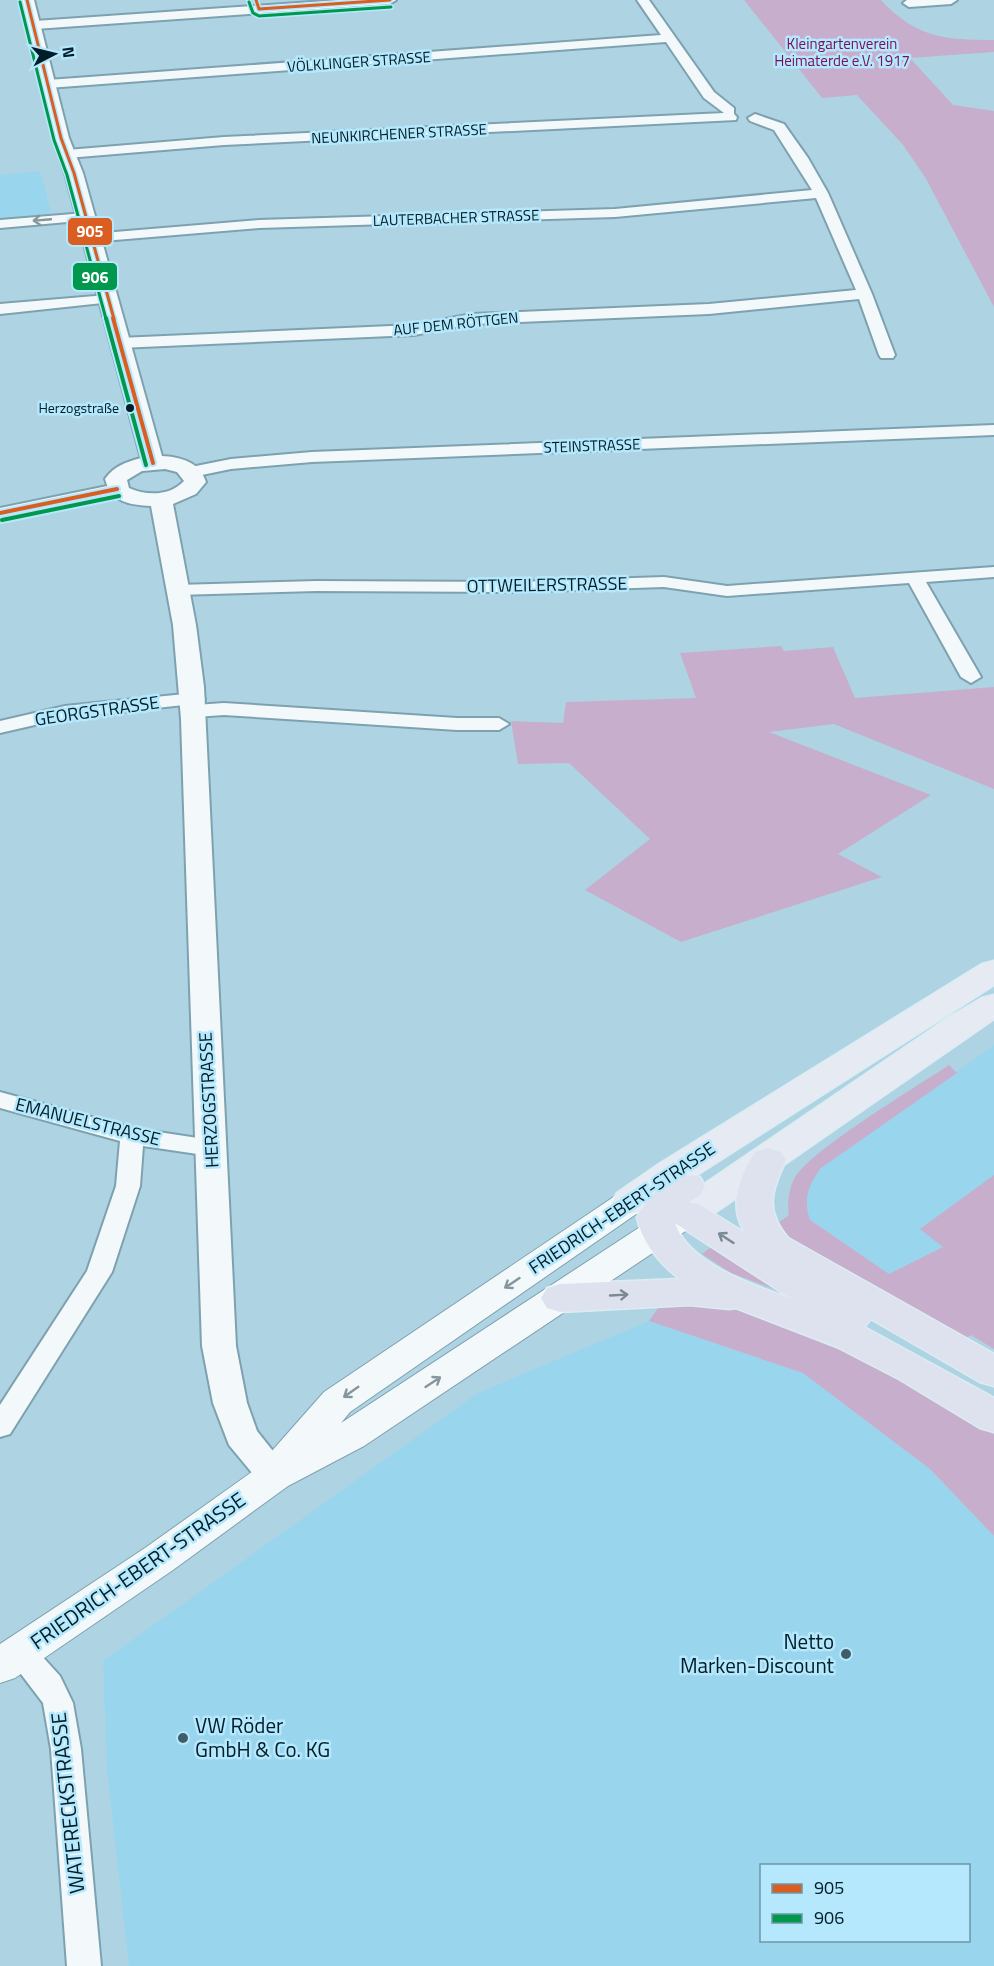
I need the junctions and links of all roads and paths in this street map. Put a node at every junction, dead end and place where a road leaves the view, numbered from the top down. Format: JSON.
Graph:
{"nodes":[{"id":1,"x":27,"y":0,"type":"edge"},
{"id":2,"x":390,"y":0,"type":"edge"},
{"id":3,"x":643,"y":0,"type":"edge"},
{"id":4,"x":951,"y":0,"type":"edge"},
{"id":5,"x":909,"y":3,"type":"dead end"},
{"id":6,"x":257,"y":5,"type":"edge"},
{"id":7,"x":35,"y":26,"type":"junction"},
{"id":8,"x":670,"y":38,"type":"junction"},
{"id":9,"x":48,"y":84,"type":"junction"},
{"id":10,"x":740,"y":113,"type":"junction"},
{"id":11,"x":67,"y":154,"type":"junction"},
{"id":12,"x":821,"y":193,"type":"junction"},
{"id":13,"x":85,"y":217,"type":"junction"},
{"id":14,"x":0,"y":224,"type":"edge"},
{"id":15,"x":91,"y":238,"type":"junction"},
{"id":16,"x":865,"y":294,"type":"junction"},
{"id":17,"x":107,"y":299,"type":"junction"},
{"id":18,"x":0,"y":309,"type":"edge"},
{"id":19,"x":119,"y":343,"type":"junction"},
{"id":20,"x":887,"y":355,"type":"dead end"},
{"id":21,"x":994,"y":430,"type":"edge"},
{"id":22,"x":153,"y":463,"type":"junction"},
{"id":23,"x":192,"y":472,"type":"junction"},
{"id":24,"x":117,"y":489,"type":"junction"},
{"id":25,"x":161,"y":499,"type":"junction"},
{"id":26,"x":0,"y":513,"type":"edge"},
{"id":27,"x":994,"y":572,"type":"edge"},
{"id":28,"x":915,"y":578,"type":"junction"},
{"id":29,"x":177,"y":590,"type":"junction"},
{"id":30,"x":971,"y":678,"type":"dead end"},
{"id":31,"x":195,"y":705,"type":"junction"},
{"id":32,"x":499,"y":724,"type":"dead end"},
{"id":33,"x":0,"y":727,"type":"edge"},
{"id":34,"x":994,"y":971,"type":"edge"},
{"id":35,"x":994,"y":984,"type":"edge"},
{"id":36,"x":994,"y":1005,"type":"edge"},
{"id":37,"x":0,"y":1100,"type":"edge"},
{"id":38,"x":132,"y":1136,"type":"junction"},
{"id":39,"x":212,"y":1148,"type":"junction"},
{"id":40,"x":768,"y":1160,"type":"junction"},
{"id":41,"x":665,"y":1209,"type":"junction"},
{"id":42,"x":560,"y":1298,"type":"junction"},
{"id":43,"x":755,"y":1298,"type":"junction"},
{"id":44,"x":994,"y":1372,"type":"edge"},
{"id":45,"x":994,"y":1394,"type":"edge"},
{"id":46,"x":994,"y":1417,"type":"edge"},
{"id":47,"x":0,"y":1427,"type":"edge"},
{"id":48,"x":274,"y":1475,"type":"junction"},
{"id":49,"x":10,"y":1660,"type":"edge"},
{"id":50,"x":84,"y":1966,"type":"edge"}],
"edges":[{"from":1,"to":7,"type":"street"},
{"from":2,"to":6,"type":"street"},
{"from":3,"to":8,"type":"street"},
{"from":4,"to":5,"type":"street"},
{"from":6,"to":7,"type":"street"},
{"from":7,"to":9,"type":"street"},
{"from":8,"to":9,"type":"street","name":"VÖLKLINGER STRASSE"},
{"from":8,"to":10,"type":"street"},
{"from":9,"to":11,"type":"street"},
{"from":10,"to":11,"type":"street","name":"NEUNKIRCHENER STRASSE"},
{"from":10,"to":12,"type":"street"},
{"from":11,"to":13,"type":"street"},
{"from":12,"to":15,"type":"street","name":"LAUTERBACHER STRASSE"},
{"from":12,"to":16,"type":"street"},
{"from":13,"to":14,"type":"street","one_way":true},
{"from":13,"to":15,"type":"street"},
{"from":15,"to":17,"type":"street"},
{"from":16,"to":19,"type":"street","name":"AUF DEM RÖTTGEN"},
{"from":16,"to":20,"type":"street"},
{"from":17,"to":18,"type":"street"},
{"from":17,"to":19,"type":"street"},
{"from":19,"to":22,"type":"street"},
{"from":21,"to":23,"type":"street","name":"STEINSTRASSE"},
{"from":22,"to":23,"type":"street"},
{"from":22,"to":24,"type":"street"},
{"from":23,"to":25,"type":"street"},
{"from":24,"to":25,"type":"street"},
{"from":24,"to":26,"type":"street"},
{"from":25,"to":29,"type":"street","name":"HERZOGSTRASSE"},
{"from":27,"to":28,"type":"street","name":"OTTWEILERSTRASSE"},
{"from":28,"to":29,"type":"street","name":"OTTWEILERSTRASSE"},
{"from":28,"to":30,"type":"street"},
{"from":29,"to":31,"type":"street","name":"HERZOGSTRASSE"},
{"from":31,"to":32,"type":"street"},
{"from":31,"to":33,"type":"street","name":"GEORGSTRASSE"},
{"from":31,"to":39,"type":"street","name":"HERZOGSTRASSE"},
{"from":34,"to":41,"type":"main road","name":"FRIEDRICH-EBERT-STRASSE"},
{"from":35,"to":41,"type":"main road","name":"FRIEDRICH-EBERT-STRASSE"},
{"from":36,"to":40,"type":"main road","name":"FRIEDRICH-EBERT-STRASSE"},
{"from":37,"to":38,"type":"street","name":"EMANUELSTRASSE"},
{"from":38,"to":39,"type":"street","name":"EMANUELSTRASSE"},
{"from":38,"to":47,"type":"street"},
{"from":39,"to":48,"type":"street","name":"HERZOGSTRASSE"},
{"from":40,"to":41,"type":"main road","name":"FRIEDRICH-EBERT-STRASSE"},
{"from":40,"to":44,"type":"highway"},
{"from":41,"to":42,"type":"main road","name":"FRIEDRICH-EBERT-STRASSE"},
{"from":41,"to":43,"type":"highway"},
{"from":45,"to":41,"type":"highway","one_way":true},
{"from":41,"to":48,"type":"main road","name":"FRIEDRICH-EBERT-STRASSE","one_way":true},
{"from":42,"to":43,"type":"highway","one_way":true},
{"from":48,"to":42,"type":"main road","name":"FRIEDRICH-EBERT-STRASSE","one_way":true},
{"from":43,"to":46,"type":"highway"},
{"from":48,"to":49,"type":"main road","name":"FRIEDRICH-EBERT-STRASSE"},
{"from":49,"to":50,"type":"street","name":"WATERECKSTRASSE"}]}
